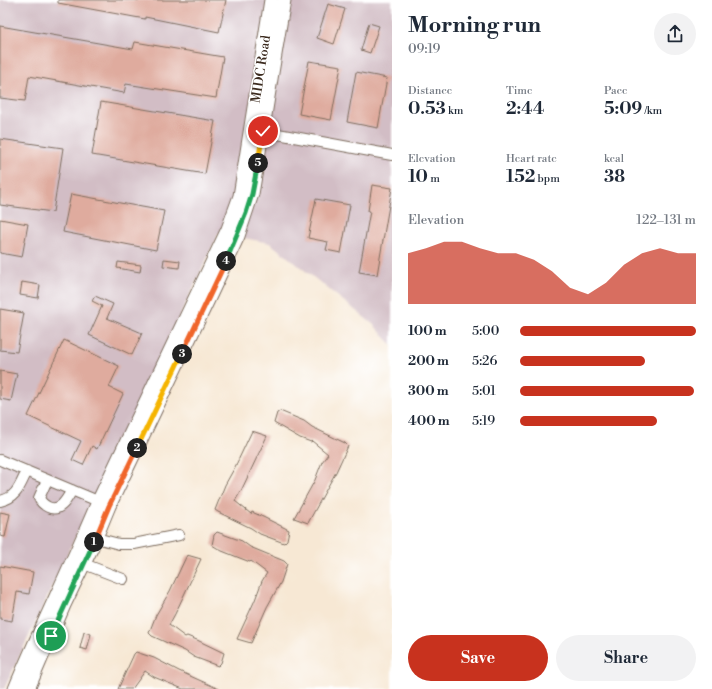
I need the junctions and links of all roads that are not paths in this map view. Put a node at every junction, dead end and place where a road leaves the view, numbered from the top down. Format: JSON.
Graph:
{"nodes":[{"id":1,"x":272,"y":0,"type":"edge"},
{"id":2,"x":284,"y":0,"type":"edge"},
{"id":3,"x":257,"y":130,"type":"junction"},
{"id":4,"x":392,"y":155,"type":"edge"},
{"id":5,"x":0,"y":460,"type":"edge"},
{"id":6,"x":27,"y":471,"type":"junction"},
{"id":7,"x":47,"y":480,"type":"junction"},
{"id":8,"x":72,"y":490,"type":"junction"},
{"id":9,"x":0,"y":500,"type":"edge"},
{"id":10,"x":104,"y":504,"type":"junction"},
{"id":11,"x":179,"y":535,"type":"dead end"},
{"id":12,"x":96,"y":538,"type":"junction"},
{"id":13,"x":84,"y":564,"type":"junction"},
{"id":14,"x":123,"y":579,"type":"dead end"},
{"id":15,"x":15,"y":689,"type":"edge"},
{"id":16,"x":28,"y":689,"type":"edge"}],
"edges":[{"from":1,"to":3,"type":"main road","name":"MIDC Road"},
{"from":2,"to":3,"type":"main road","name":"MIDC Road"},
{"from":3,"to":4,"type":"street"},
{"from":3,"to":10,"type":"main road","name":"MIDC Road"},
{"from":5,"to":6,"type":"street"},
{"from":6,"to":7,"type":"street"},
{"from":6,"to":9,"type":"street"},
{"from":7,"to":8,"type":"street"},
{"from":7,"to":8,"type":"street"},
{"from":8,"to":10,"type":"street"},
{"from":10,"to":12,"type":"main road","name":"MIDC Road"},
{"from":10,"to":15,"type":"main road","name":"MIDC Road"},
{"from":11,"to":12,"type":"street"},
{"from":12,"to":13,"type":"main road","name":"MIDC Road"},
{"from":13,"to":14,"type":"street"},
{"from":13,"to":16,"type":"main road","name":"MIDC Road"}]}
